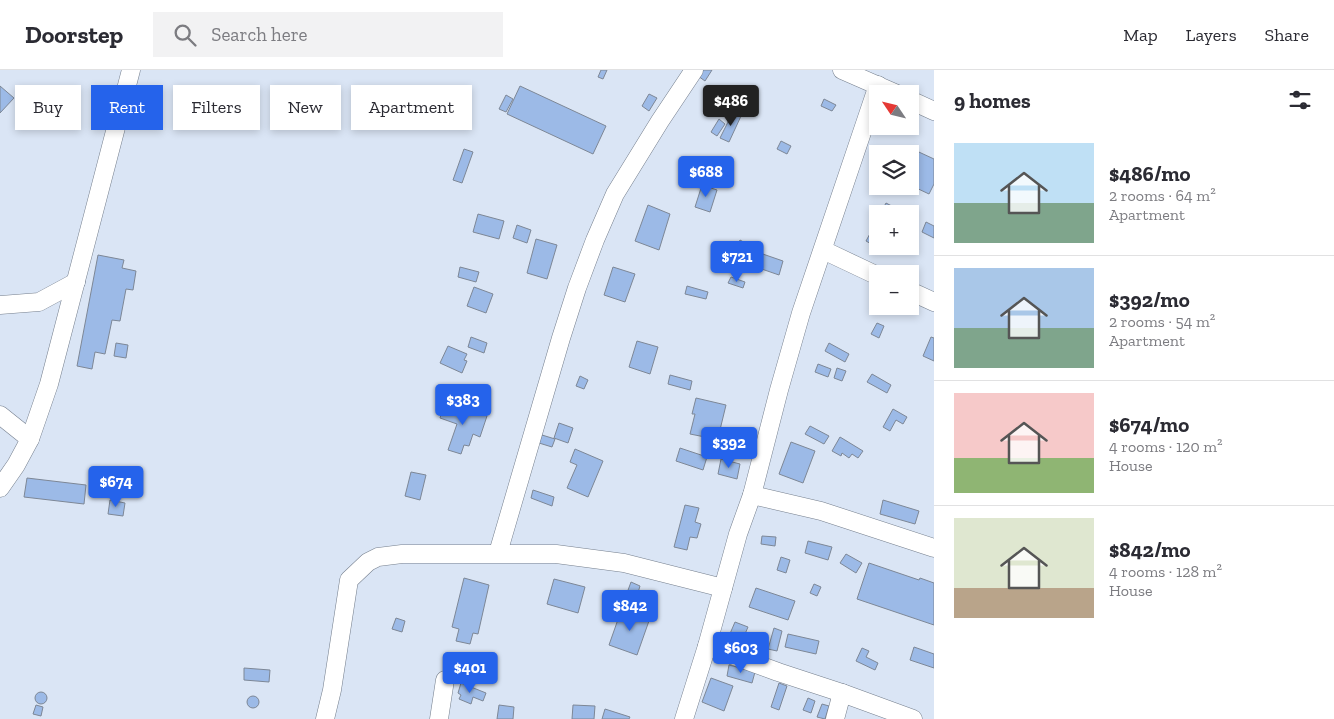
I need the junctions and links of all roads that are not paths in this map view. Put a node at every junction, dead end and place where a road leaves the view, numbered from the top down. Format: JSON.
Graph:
{"nodes":[{"id":1,"x":131,"y":70,"type":"edge"},
{"id":2,"x":694,"y":70,"type":"edge"},
{"id":3,"x":842,"y":70,"type":"edge"},
{"id":4,"x":878,"y":84,"type":"joint"},
{"id":5,"x":919,"y":104,"type":"edge"},
{"id":6,"x":934,"y":111,"type":"edge"},
{"id":7,"x":823,"y":250,"type":"junction"},
{"id":8,"x":869,"y":272,"type":"edge"},
{"id":9,"x":76,"y":282,"type":"junction"},
{"id":10,"x":919,"y":295,"type":"edge"},
{"id":11,"x":934,"y":302,"type":"edge"},
{"id":12,"x":0,"y":305,"type":"edge"},
{"id":13,"x":0,"y":415,"type":"edge"},
{"id":14,"x":30,"y":439,"type":"junction"},
{"id":15,"x":0,"y":488,"type":"edge"},
{"id":16,"x":752,"y":494,"type":"junction"},
{"id":17,"x":934,"y":548,"type":"edge"},
{"id":18,"x":498,"y":553,"type":"junction"},
{"id":19,"x":722,"y":588,"type":"junction"},
{"id":20,"x":707,"y":646,"type":"junction"},
{"id":21,"x":445,"y":680,"type":"dead end"},
{"id":22,"x":842,"y":693,"type":"junction"},
{"id":23,"x":325,"y":719,"type":"edge"},
{"id":24,"x":439,"y":719,"type":"edge"},
{"id":25,"x":684,"y":719,"type":"edge"},
{"id":26,"x":835,"y":719,"type":"edge"},
{"id":27,"x":913,"y":719,"type":"edge"}],
"edges":[{"from":1,"to":9,"type":"street"},
{"from":2,"to":18,"type":"street"},
{"from":3,"to":4,"type":"street"},
{"from":4,"to":7,"type":"street"},
{"from":5,"to":6,"type":"street"},
{"from":7,"to":8,"type":"street"},
{"from":7,"to":16,"type":"street"},
{"from":9,"to":12,"type":"street"},
{"from":9,"to":14,"type":"street"},
{"from":10,"to":11,"type":"street"},
{"from":13,"to":14,"type":"street"},
{"from":14,"to":15,"type":"street"},
{"from":16,"to":17,"type":"street"},
{"from":16,"to":19,"type":"street"},
{"from":18,"to":19,"type":"street"},
{"from":18,"to":23,"type":"street"},
{"from":19,"to":20,"type":"street"},
{"from":20,"to":22,"type":"street"},
{"from":20,"to":25,"type":"street"},
{"from":21,"to":24,"type":"street"},
{"from":22,"to":26,"type":"street"},
{"from":22,"to":27,"type":"street"}]}
